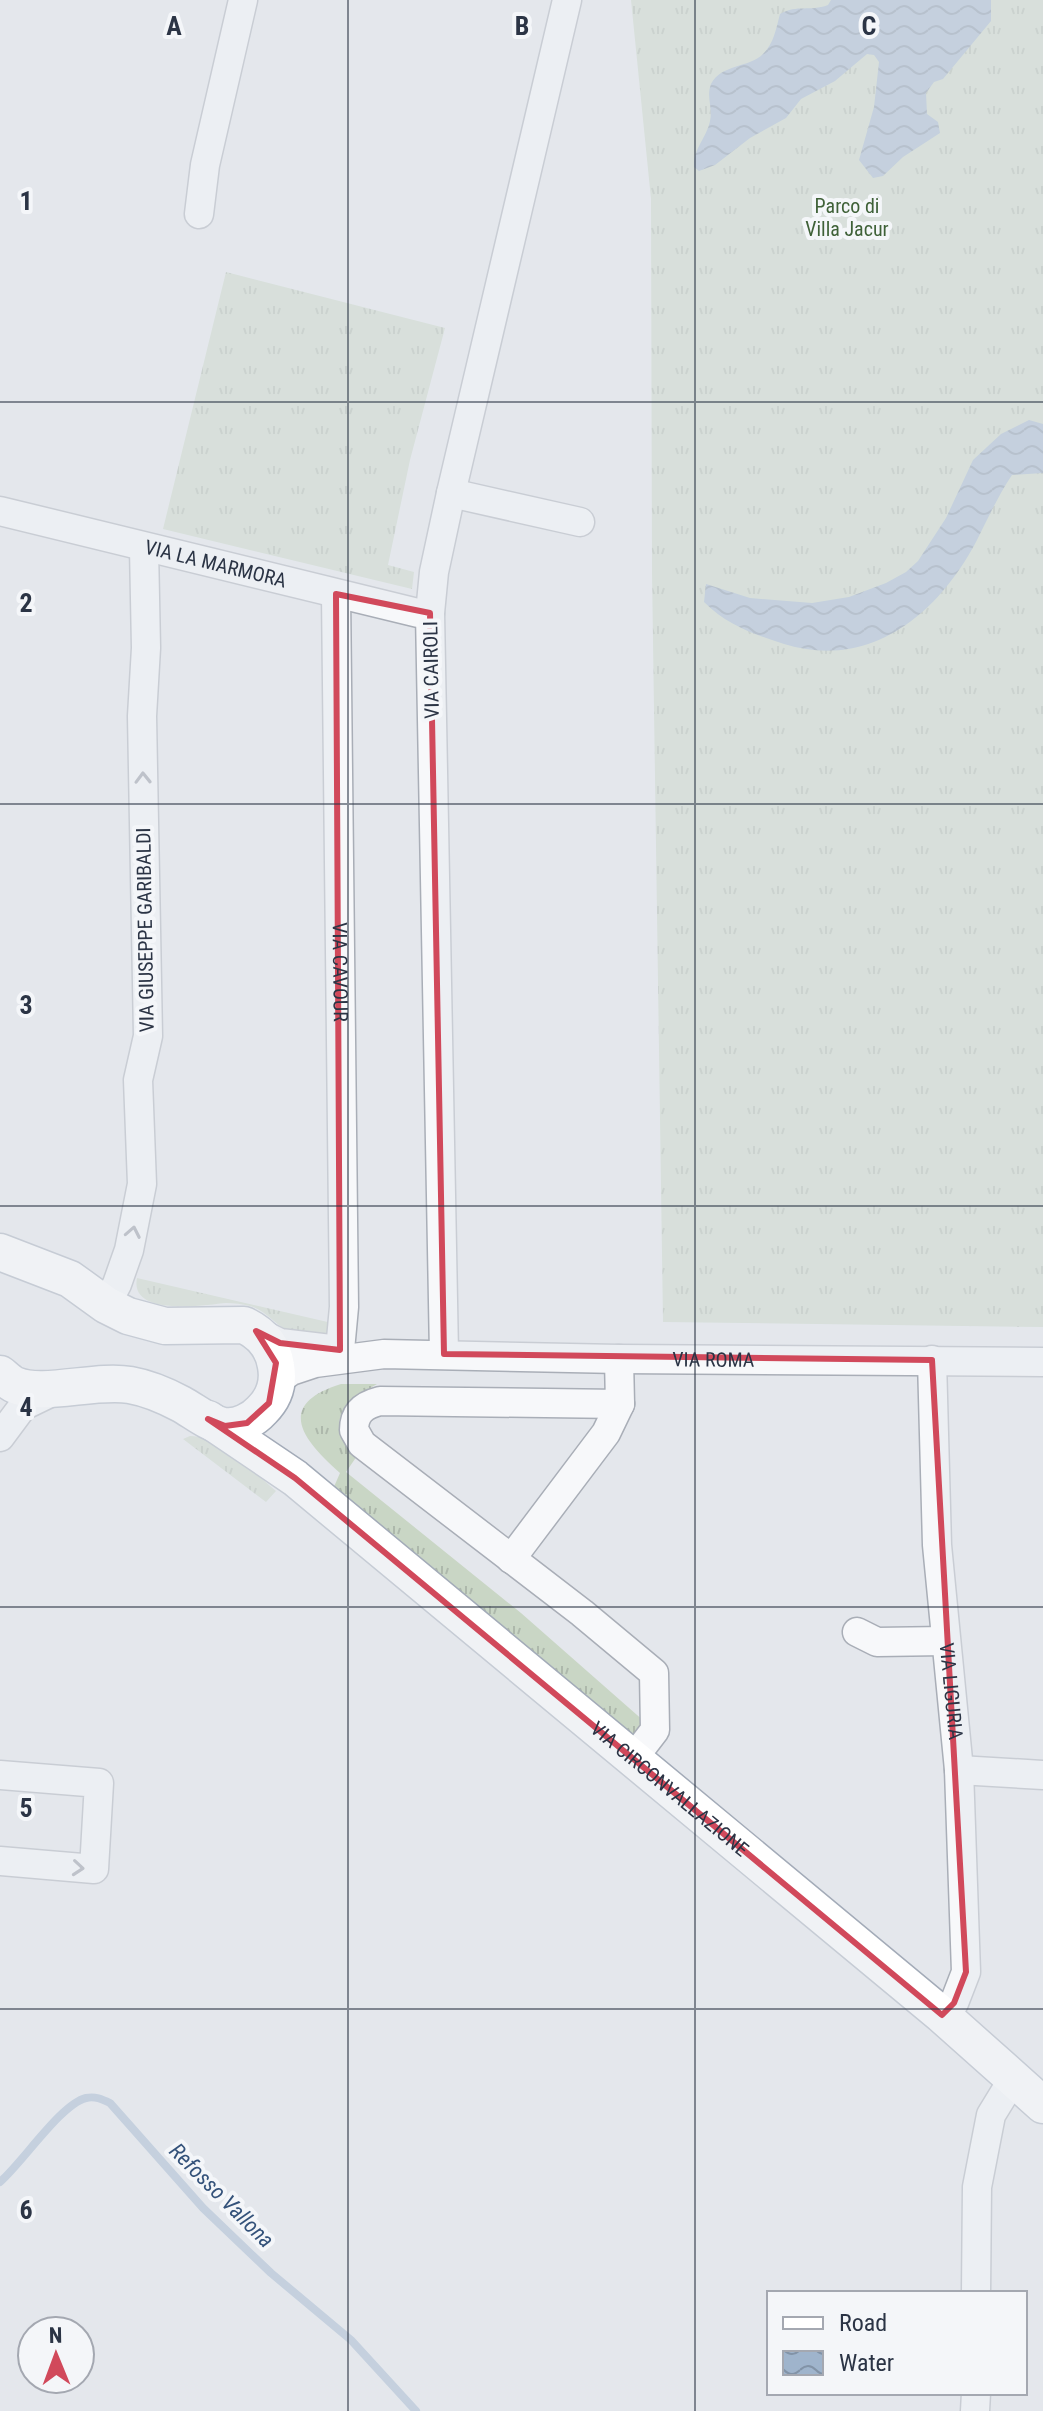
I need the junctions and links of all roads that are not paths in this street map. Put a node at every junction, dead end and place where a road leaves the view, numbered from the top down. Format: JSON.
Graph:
{"nodes":[{"id":1,"x":243,"y":0,"type":"edge"},
{"id":2,"x":567,"y":0,"type":"edge"},
{"id":3,"x":199,"y":214,"type":"dead end"},
{"id":4,"x":451,"y":493,"type":"junction"},
{"id":5,"x":0,"y":511,"type":"edge"},
{"id":6,"x":580,"y":522,"type":"dead end"},
{"id":7,"x":144,"y":548,"type":"junction"},
{"id":8,"x":336,"y":594,"type":"junction"},
{"id":9,"x":430,"y":613,"type":"junction"},
{"id":10,"x":0,"y":1252,"type":"edge"},
{"id":11,"x":60,"y":1275,"type":"junction"},
{"id":12,"x":0,"y":1283,"type":"edge"},
{"id":13,"x":106,"y":1305,"type":"junction"},
{"id":14,"x":256,"y":1331,"type":"junction"},
{"id":15,"x":340,"y":1350,"type":"junction"},
{"id":16,"x":384,"y":1354,"type":"junction"},
{"id":17,"x":444,"y":1354,"type":"junction"},
{"id":18,"x":619,"y":1359,"type":"junction"},
{"id":19,"x":932,"y":1360,"type":"junction"},
{"id":20,"x":1043,"y":1362,"type":"edge"},
{"id":21,"x":0,"y":1374,"type":"edge"},
{"id":22,"x":69,"y":1386,"type":"junction"},
{"id":23,"x":276,"y":1386,"type":"junction"},
{"id":24,"x":620,"y":1404,"type":"junction"},
{"id":25,"x":208,"y":1419,"type":"junction"},
{"id":26,"x":0,"y":1437,"type":"edge"},
{"id":27,"x":295,"y":1478,"type":"junction"},
{"id":28,"x":511,"y":1559,"type":"junction"},
{"id":29,"x":857,"y":1632,"type":"dead end"},
{"id":30,"x":945,"y":1641,"type":"junction"},
{"id":31,"x":632,"y":1760,"type":"junction"},
{"id":32,"x":959,"y":1770,"type":"junction"},
{"id":33,"x":0,"y":1775,"type":"edge"},
{"id":34,"x":1043,"y":1775,"type":"edge"},
{"id":35,"x":0,"y":1861,"type":"edge"},
{"id":36,"x":942,"y":2015,"type":"junction"},
{"id":37,"x":1013,"y":2079,"type":"junction"},
{"id":38,"x":1043,"y":2105,"type":"edge"},
{"id":39,"x":976,"y":2291,"type":"edge"}],
"edges":[{"from":1,"to":3,"type":"street"},
{"from":2,"to":4,"type":"street","name":"VIA CAIROLI"},
{"from":4,"to":6,"type":"street"},
{"from":4,"to":9,"type":"street","name":"VIA CAIROLI"},
{"from":5,"to":7,"type":"street","name":"VIA LA MARMORA"},
{"from":7,"to":8,"type":"street","name":"VIA LA MARMORA"},
{"from":13,"to":7,"type":"street","name":"VIA GIUSEPPE GARIBALDI","one_way":true},
{"from":8,"to":9,"type":"street","name":"VIA LA MARMORA"},
{"from":8,"to":15,"type":"street","name":"VIA CAVOUR"},
{"from":9,"to":17,"type":"street","name":"VIA CAIROLI"},
{"from":10,"to":11,"type":"main road","name":"VIA ROMA"},
{"from":11,"to":12,"type":"main road","name":"VIA ROMA"},
{"from":11,"to":13,"type":"main road","name":"VIA ROMA"},
{"from":13,"to":14,"type":"main road","name":"VIA ROMA"},
{"from":14,"to":15,"type":"street","name":"VIA ROMA"},
{"from":14,"to":23,"type":"main road"},
{"from":15,"to":16,"type":"street","name":"VIA ROMA"},
{"from":16,"to":17,"type":"street","name":"VIA ROMA"},
{"from":16,"to":23,"type":"street","name":"VIA ROMA"},
{"from":17,"to":18,"type":"street","name":"VIA ROMA"},
{"from":18,"to":19,"type":"street","name":"VIA ROMA"},
{"from":18,"to":24,"type":"street"},
{"from":19,"to":20,"type":"street","name":"VIA ROMA"},
{"from":19,"to":30,"type":"street","name":"VIA LIGURIA"},
{"from":21,"to":22,"type":"main road","name":"VIA ROMA"},
{"from":22,"to":25,"type":"main road","name":"VIA ROMA"},
{"from":22,"to":26,"type":"street"},
{"from":23,"to":25,"type":"main road","name":"VIA ROMA"},
{"from":23,"to":27,"type":"main road","name":"VIA CIRCONVALLAZIONE"},
{"from":24,"to":28,"type":"street"},
{"from":24,"to":28,"type":"street"},
{"from":25,"to":27,"type":"main road","name":"VIA CIRCONVALLAZIONE"},
{"from":27,"to":31,"type":"main road","name":"VIA CIRCONVALLAZIONE"},
{"from":28,"to":31,"type":"street"},
{"from":29,"to":30,"type":"street"},
{"from":30,"to":32,"type":"street","name":"VIA LIGURIA"},
{"from":31,"to":36,"type":"main road","name":"VIA CIRCONVALLAZIONE"},
{"from":32,"to":34,"type":"street"},
{"from":32,"to":36,"type":"street","name":"VIA LIGURIA"},
{"from":35,"to":33,"type":"street","one_way":true},
{"from":36,"to":37,"type":"main road","name":"VIA CIRCONVALLAZIONE"},
{"from":37,"to":38,"type":"main road","name":"VIA CIRCONVALLAZIONE"},
{"from":37,"to":39,"type":"street"}]}
